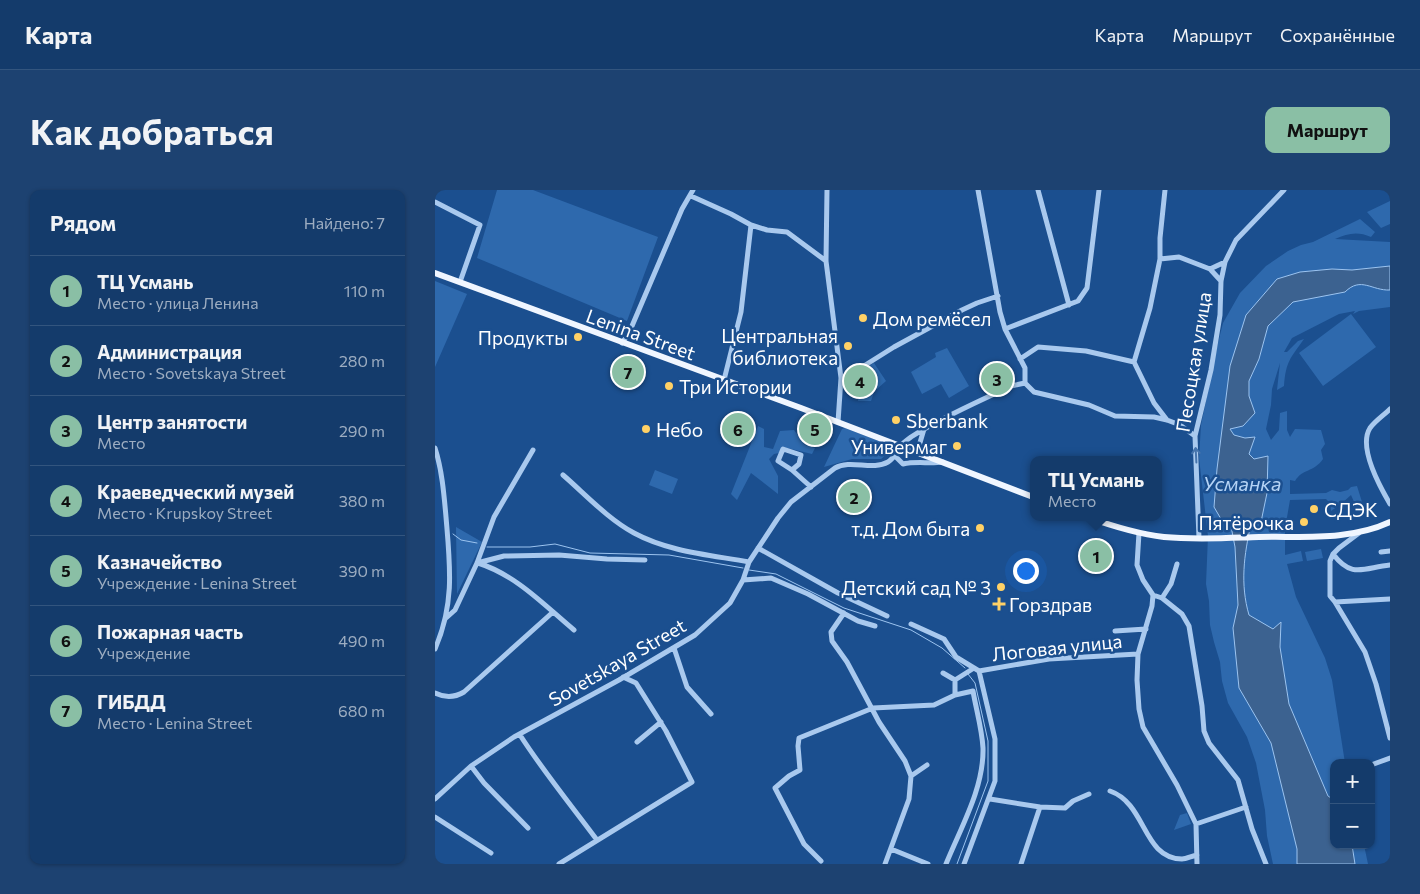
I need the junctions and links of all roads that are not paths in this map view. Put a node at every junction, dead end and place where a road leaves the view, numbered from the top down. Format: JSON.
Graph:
{"nodes":[{"id":1,"x":693,"y":190,"type":"edge"},
{"id":2,"x":827,"y":190,"type":"edge"},
{"id":3,"x":978,"y":190,"type":"edge"},
{"id":4,"x":1038,"y":190,"type":"edge"},
{"id":5,"x":1099,"y":190,"type":"edge"},
{"id":6,"x":1165,"y":190,"type":"edge"},
{"id":7,"x":1284,"y":190,"type":"edge"},
{"id":8,"x":691,"y":196,"type":"junction"},
{"id":9,"x":435,"y":202,"type":"edge"},
{"id":10,"x":751,"y":226,"type":"junction"},
{"id":11,"x":1160,"y":259,"type":"junction"},
{"id":12,"x":826,"y":262,"type":"junction"},
{"id":13,"x":1225,"y":262,"type":"junction"},
{"id":14,"x":1210,"y":269,"type":"junction"},
{"id":15,"x":435,"y":273,"type":"edge"},
{"id":16,"x":1221,"y":281,"type":"junction"},
{"id":17,"x":460,"y":282,"type":"junction"},
{"id":18,"x":998,"y":296,"type":"junction"},
{"id":19,"x":1069,"y":305,"type":"junction"},
{"id":20,"x":1005,"y":329,"type":"junction"},
{"id":21,"x":622,"y":343,"type":"junction"},
{"id":22,"x":1020,"y":359,"type":"junction"},
{"id":23,"x":1134,"y":362,"type":"junction"},
{"id":24,"x":841,"y":378,"type":"junction"},
{"id":25,"x":724,"y":380,"type":"junction"},
{"id":26,"x":1025,"y":383,"type":"junction"},
{"id":27,"x":1390,"y":409,"type":"edge"},
{"id":28,"x":1167,"y":420,"type":"junction"},
{"id":29,"x":838,"y":422,"type":"junction"},
{"id":30,"x":924,"y":429,"type":"junction"},
{"id":31,"x":1195,"y":438,"type":"junction"},
{"id":32,"x":900,"y":446,"type":"junction"},
{"id":33,"x":435,"y":448,"type":"edge"},
{"id":34,"x":533,"y":450,"type":"dead end"},
{"id":35,"x":922,"y":454,"type":"junction"},
{"id":36,"x":895,"y":456,"type":"junction"},
{"id":37,"x":943,"y":462,"type":"junction"},
{"id":38,"x":792,"y":470,"type":"junction"},
{"id":39,"x":563,"y":475,"type":"dead end"},
{"id":40,"x":811,"y":487,"type":"junction"},
{"id":41,"x":1030,"y":496,"type":"edge"},
{"id":42,"x":1390,"y":504,"type":"edge"},
{"id":43,"x":1100,"y":521,"type":"edge"},
{"id":44,"x":1390,"y":522,"type":"edge"},
{"id":45,"x":1360,"y":532,"type":"junction"},
{"id":46,"x":1139,"y":533,"type":"junction"},
{"id":47,"x":1202,"y":538,"type":"junction"},
{"id":48,"x":758,"y":548,"type":"junction"},
{"id":49,"x":1390,"y":551,"type":"edge"},
{"id":50,"x":1381,"y":552,"type":"dead end"},
{"id":51,"x":1333,"y":554,"type":"junction"},
{"id":52,"x":645,"y":560,"type":"dead end"},
{"id":53,"x":749,"y":562,"type":"junction"},
{"id":54,"x":477,"y":563,"type":"junction"},
{"id":55,"x":1177,"y":564,"type":"dead end"},
{"id":56,"x":1390,"y":565,"type":"edge"},
{"id":57,"x":743,"y":580,"type":"junction"},
{"id":58,"x":1153,"y":595,"type":"junction"},
{"id":59,"x":1162,"y":598,"type":"junction"},
{"id":60,"x":1390,"y":599,"type":"edge"},
{"id":61,"x":1335,"y":602,"type":"junction"},
{"id":62,"x":553,"y":612,"type":"junction"},
{"id":63,"x":845,"y":613,"type":"junction"},
{"id":64,"x":887,"y":616,"type":"dead end"},
{"id":65,"x":447,"y":618,"type":"junction"},
{"id":66,"x":911,"y":624,"type":"dead end"},
{"id":67,"x":875,"y":626,"type":"dead end"},
{"id":68,"x":1145,"y":629,"type":"junction"},
{"id":69,"x":575,"y":630,"type":"dead end"},
{"id":70,"x":1115,"y":631,"type":"dead end"},
{"id":71,"x":674,"y":648,"type":"junction"},
{"id":72,"x":435,"y":649,"type":"edge"},
{"id":73,"x":1138,"y":654,"type":"junction"},
{"id":74,"x":977,"y":670,"type":"junction"},
{"id":75,"x":634,"y":671,"type":"junction"},
{"id":76,"x":943,"y":673,"type":"dead end"},
{"id":77,"x":623,"y":677,"type":"junction"},
{"id":78,"x":955,"y":680,"type":"junction"},
{"id":79,"x":636,"y":683,"type":"junction"},
{"id":80,"x":435,"y":693,"type":"edge"},
{"id":81,"x":955,"y":695,"type":"junction"},
{"id":82,"x":873,"y":708,"type":"junction"},
{"id":83,"x":711,"y":714,"type":"dead end"},
{"id":84,"x":661,"y":722,"type":"junction"},
{"id":85,"x":520,"y":735,"type":"junction"},
{"id":86,"x":1390,"y":738,"type":"edge"},
{"id":87,"x":637,"y":742,"type":"dead end"},
{"id":88,"x":1390,"y":758,"type":"edge"},
{"id":89,"x":1375,"y":764,"type":"edge"},
{"id":90,"x":471,"y":766,"type":"junction"},
{"id":91,"x":927,"y":766,"type":"dead end"},
{"id":92,"x":911,"y":776,"type":"junction"},
{"id":93,"x":1110,"y":791,"type":"dead end"},
{"id":94,"x":1089,"y":794,"type":"dead end"},
{"id":95,"x":435,"y":799,"type":"edge"},
{"id":96,"x":990,"y":799,"type":"junction"},
{"id":97,"x":1040,"y":807,"type":"junction"},
{"id":98,"x":1246,"y":807,"type":"junction"},
{"id":99,"x":435,"y":817,"type":"edge"},
{"id":100,"x":1196,"y":824,"type":"junction"},
{"id":101,"x":528,"y":828,"type":"dead end"},
{"id":102,"x":597,"y":840,"type":"junction"},
{"id":103,"x":891,"y":849,"type":"junction"},
{"id":104,"x":491,"y":853,"type":"dead end"},
{"id":105,"x":1197,"y":855,"type":"junction"},
{"id":106,"x":821,"y":860,"type":"dead end"},
{"id":107,"x":559,"y":864,"type":"edge"},
{"id":108,"x":885,"y":864,"type":"edge"},
{"id":109,"x":928,"y":864,"type":"edge"},
{"id":110,"x":946,"y":864,"type":"edge"},
{"id":111,"x":964,"y":864,"type":"edge"},
{"id":112,"x":1021,"y":864,"type":"edge"},
{"id":113,"x":1197,"y":864,"type":"edge"},
{"id":114,"x":1266,"y":864,"type":"edge"}],
"edges":[{"from":1,"to":8,"type":"street"},
{"from":2,"to":12,"type":"street"},
{"from":3,"to":18,"type":"street"},
{"from":4,"to":19,"type":"street"},
{"from":5,"to":19,"type":"street"},
{"from":6,"to":11,"type":"street"},
{"from":7,"to":13,"type":"street","name":"Песоцкая улица"},
{"from":8,"to":10,"type":"street"},
{"from":8,"to":21,"type":"street"},
{"from":9,"to":17,"type":"street"},
{"from":10,"to":12,"type":"street"},
{"from":10,"to":25,"type":"street"},
{"from":11,"to":14,"type":"street","name":"Песоцкая улица"},
{"from":11,"to":23,"type":"street"},
{"from":12,"to":24,"type":"street"},
{"from":13,"to":14,"type":"street"},
{"from":13,"to":16,"type":"street","name":"Песоцкая улица"},
{"from":14,"to":16,"type":"street","name":"Песоцкая улица"},
{"from":15,"to":17,"type":"main road","name":"Lenina Street"},
{"from":16,"to":31,"type":"street","name":"Песоцкая улица"},
{"from":17,"to":21,"type":"main road","name":"Lenina Street"},
{"from":18,"to":20,"type":"street"},
{"from":18,"to":24,"type":"street"},
{"from":19,"to":20,"type":"street"},
{"from":20,"to":22,"type":"street"},
{"from":21,"to":25,"type":"main road","name":"Lenina Street"},
{"from":22,"to":23,"type":"street"},
{"from":22,"to":26,"type":"street"},
{"from":23,"to":28,"type":"street"},
{"from":24,"to":29,"type":"street"},
{"from":25,"to":29,"type":"main road","name":"Lenina Street"},
{"from":26,"to":28,"type":"street"},
{"from":26,"to":30,"type":"street"},
{"from":27,"to":42,"type":"street"},
{"from":28,"to":31,"type":"street"},
{"from":29,"to":32,"type":"main road","name":"Lenina Street"},
{"from":30,"to":32,"type":"street"},
{"from":30,"to":35,"type":"street"},
{"from":47,"to":31,"type":"street","name":"Песоцкая улица","one_way":true},
{"from":32,"to":35,"type":"main road","name":"Lenina Street"},
{"from":32,"to":36,"type":"street"},
{"from":33,"to":65,"type":"street"},
{"from":34,"to":54,"type":"street"},
{"from":35,"to":37,"type":"main road","name":"Lenina Street"},
{"from":36,"to":37,"type":"street"},
{"from":36,"to":40,"type":"street","name":"Sovetskaya Street"},
{"from":37,"to":41,"type":"main road","name":"Lenina Street"},
{"from":38,"to":38,"type":"street"},
{"from":38,"to":40,"type":"street"},
{"from":39,"to":53,"type":"street"},
{"from":40,"to":48,"type":"street","name":"Sovetskaya Street"},
{"from":43,"to":46,"type":"main road"},
{"from":44,"to":45,"type":"main road"},
{"from":45,"to":47,"type":"main road"},
{"from":45,"to":51,"type":"street"},
{"from":46,"to":47,"type":"main road"},
{"from":46,"to":58,"type":"street"},
{"from":48,"to":53,"type":"street","name":"Sovetskaya Street"},
{"from":48,"to":64,"type":"street"},
{"from":49,"to":50,"type":"street"},
{"from":51,"to":56,"type":"street"},
{"from":51,"to":61,"type":"street"},
{"from":52,"to":54,"type":"street"},
{"from":53,"to":57,"type":"street","name":"Sovetskaya Street"},
{"from":54,"to":62,"type":"street"},
{"from":54,"to":65,"type":"street"},
{"from":55,"to":59,"type":"street"},
{"from":57,"to":63,"type":"street"},
{"from":57,"to":71,"type":"street","name":"Sovetskaya Street"},
{"from":58,"to":59,"type":"street"},
{"from":58,"to":68,"type":"street"},
{"from":59,"to":98,"type":"street"},
{"from":60,"to":61,"type":"street"},
{"from":61,"to":86,"type":"street"},
{"from":62,"to":69,"type":"street"},
{"from":62,"to":80,"type":"street"},
{"from":63,"to":67,"type":"street"},
{"from":63,"to":82,"type":"street"},
{"from":65,"to":72,"type":"street"},
{"from":66,"to":74,"type":"street","name":"Логовая улица"},
{"from":68,"to":70,"type":"street"},
{"from":68,"to":73,"type":"street"},
{"from":71,"to":75,"type":"street","name":"Sovetskaya Street"},
{"from":71,"to":83,"type":"street"},
{"from":73,"to":74,"type":"street","name":"Логовая улица"},
{"from":73,"to":100,"type":"street"},
{"from":74,"to":78,"type":"street"},
{"from":74,"to":96,"type":"street"},
{"from":75,"to":77,"type":"street","name":"Sovetskaya Street"},
{"from":75,"to":79,"type":"street"},
{"from":76,"to":78,"type":"street"},
{"from":77,"to":79,"type":"street"},
{"from":77,"to":85,"type":"street","name":"Sovetskaya Street"},
{"from":78,"to":81,"type":"street"},
{"from":79,"to":84,"type":"street"},
{"from":81,"to":82,"type":"street"},
{"from":81,"to":110,"type":"street"},
{"from":82,"to":92,"type":"street"},
{"from":82,"to":106,"type":"street"},
{"from":84,"to":87,"type":"street"},
{"from":84,"to":102,"type":"street"},
{"from":85,"to":90,"type":"street","name":"Sovetskaya Street"},
{"from":85,"to":102,"type":"street"},
{"from":88,"to":89,"type":"street"},
{"from":90,"to":95,"type":"street","name":"Sovetskaya Street"},
{"from":90,"to":101,"type":"street"},
{"from":91,"to":92,"type":"street"},
{"from":92,"to":103,"type":"street"},
{"from":93,"to":105,"type":"street"},
{"from":94,"to":97,"type":"street"},
{"from":96,"to":97,"type":"street"},
{"from":96,"to":111,"type":"street"},
{"from":97,"to":112,"type":"street"},
{"from":98,"to":100,"type":"street"},
{"from":98,"to":114,"type":"street"},
{"from":99,"to":104,"type":"street"},
{"from":100,"to":105,"type":"street"},
{"from":102,"to":107,"type":"street"},
{"from":103,"to":108,"type":"street"},
{"from":103,"to":109,"type":"street"},
{"from":105,"to":113,"type":"street"}]}
